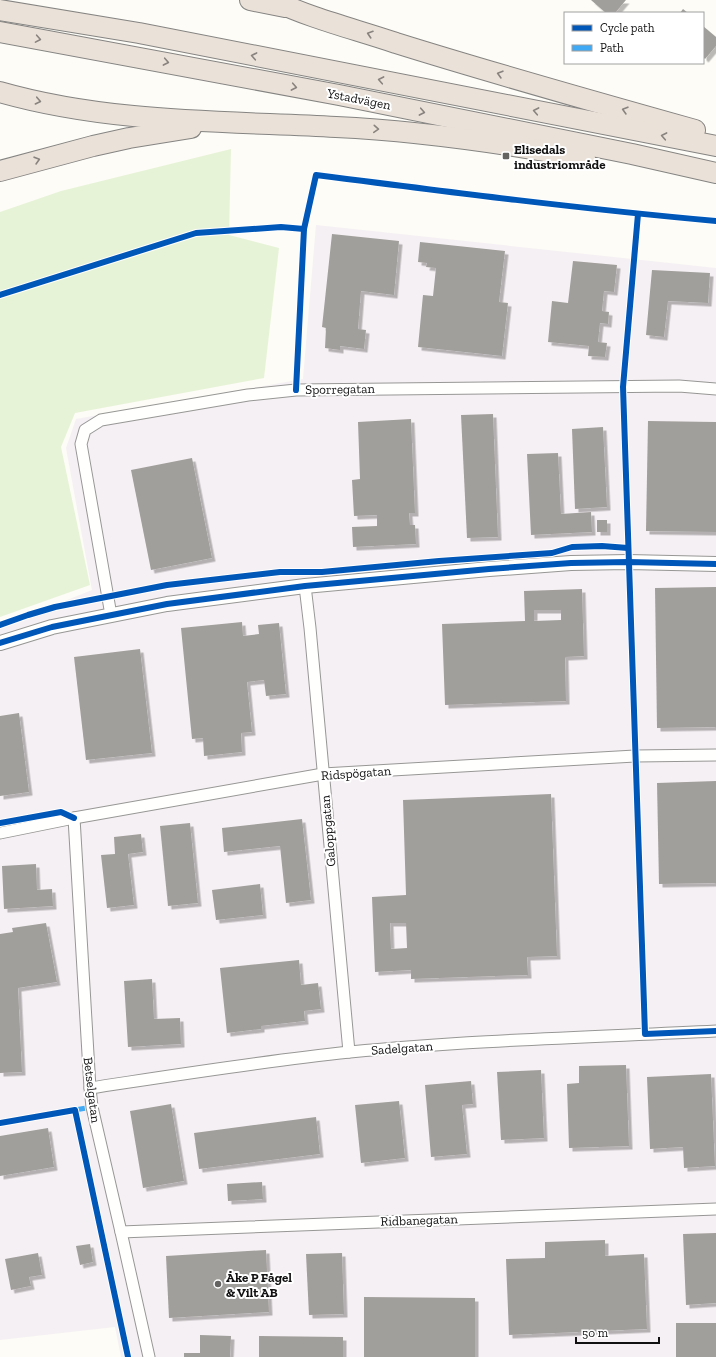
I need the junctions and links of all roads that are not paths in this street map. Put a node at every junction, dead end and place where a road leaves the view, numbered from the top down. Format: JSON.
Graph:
{"nodes":[{"id":1,"x":250,"y":0,"type":"edge"},
{"id":2,"x":281,"y":4,"type":"edge"},
{"id":3,"x":0,"y":10,"type":"edge"},
{"id":4,"x":0,"y":32,"type":"edge"},
{"id":5,"x":0,"y":92,"type":"edge"},
{"id":6,"x":254,"y":124,"type":"junction"},
{"id":7,"x":716,"y":137,"type":"edge"},
{"id":8,"x":716,"y":146,"type":"edge"},
{"id":9,"x":0,"y":171,"type":"edge"},
{"id":10,"x":716,"y":173,"type":"edge"},
{"id":11,"x":716,"y":181,"type":"edge"},
{"id":12,"x":716,"y":389,"type":"edge"},
{"id":13,"x":716,"y":564,"type":"edge"},
{"id":14,"x":305,"y":586,"type":"junction"},
{"id":15,"x":111,"y":615,"type":"junction"},
{"id":16,"x":0,"y":643,"type":"edge"},
{"id":17,"x":716,"y":755,"type":"edge"},
{"id":18,"x":323,"y":774,"type":"junction"},
{"id":19,"x":74,"y":818,"type":"junction"},
{"id":20,"x":0,"y":833,"type":"edge"},
{"id":21,"x":716,"y":1031,"type":"edge"},
{"id":22,"x":349,"y":1052,"type":"junction"},
{"id":23,"x":90,"y":1088,"type":"junction"},
{"id":24,"x":716,"y":1209,"type":"edge"},
{"id":25,"x":121,"y":1232,"type":"junction"},
{"id":26,"x":149,"y":1357,"type":"edge"}],
"edges":[{"from":1,"to":2,"type":"highway"},
{"from":7,"to":2,"type":"highway","one_way":true},
{"from":8,"to":3,"type":"highway","name":"Ystadvägen","one_way":true},
{"from":4,"to":10,"type":"highway","name":"Ystadvägen","one_way":true},
{"from":5,"to":6,"type":"highway","one_way":true},
{"from":9,"to":6,"type":"highway","one_way":true},
{"from":6,"to":11,"type":"highway","one_way":true},
{"from":12,"to":15,"type":"street","name":"Sporregatan"},
{"from":13,"to":14,"type":"street"},
{"from":14,"to":15,"type":"street"},
{"from":14,"to":18,"type":"street","name":"Galoppgatan"},
{"from":15,"to":16,"type":"street"},
{"from":17,"to":18,"type":"street","name":"Ridspögatan"},
{"from":18,"to":19,"type":"street","name":"Ridspögatan"},
{"from":18,"to":22,"type":"street","name":"Galoppgatan"},
{"from":19,"to":20,"type":"street","name":"Ridspögatan"},
{"from":19,"to":23,"type":"street","name":"Betselgatan"},
{"from":21,"to":22,"type":"street","name":"Sadelgatan"},
{"from":22,"to":23,"type":"street","name":"Sadelgatan"},
{"from":23,"to":25,"type":"street","name":"Betselgatan"},
{"from":24,"to":25,"type":"street","name":"Ridbanegatan"},
{"from":25,"to":26,"type":"street","name":"Betselgatan"}]}
